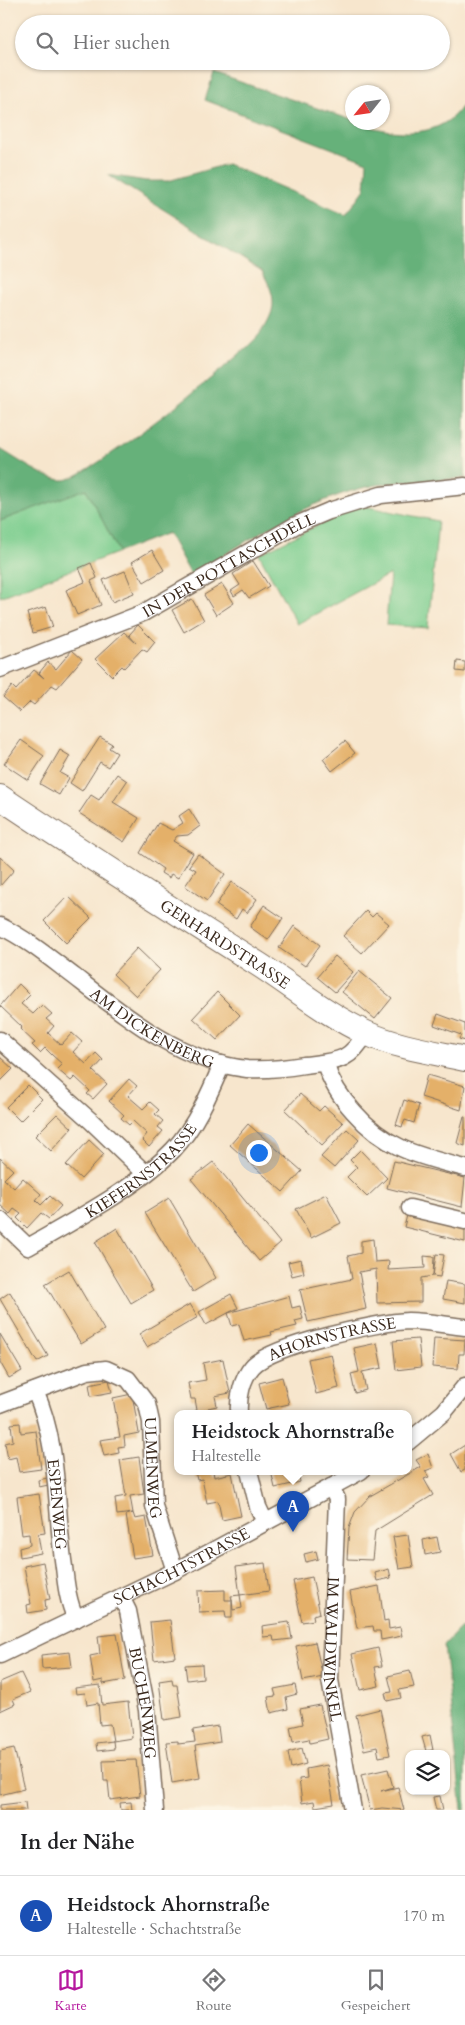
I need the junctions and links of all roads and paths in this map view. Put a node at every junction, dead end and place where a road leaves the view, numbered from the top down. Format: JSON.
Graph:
{"nodes":[{"id":1,"x":465,"y":486,"type":"edge"},
{"id":2,"x":0,"y":669,"type":"edge"},
{"id":3,"x":0,"y":797,"type":"edge"},
{"id":4,"x":0,"y":926,"type":"edge"},
{"id":5,"x":366,"y":1033,"type":"junction"},
{"id":6,"x":0,"y":1040,"type":"edge"},
{"id":7,"x":465,"y":1060,"type":"edge"},
{"id":8,"x":325,"y":1063,"type":"junction"},
{"id":9,"x":222,"y":1064,"type":"junction"},
{"id":10,"x":465,"y":1168,"type":"edge"},
{"id":11,"x":146,"y":1173,"type":"junction"},
{"id":12,"x":410,"y":1208,"type":"dead end"},
{"id":13,"x":0,"y":1220,"type":"edge"},
{"id":14,"x":465,"y":1221,"type":"edge"},
{"id":15,"x":465,"y":1327,"type":"edge"},
{"id":16,"x":35,"y":1391,"type":"junction"},
{"id":17,"x":464,"y":1391,"type":"edge"},
{"id":18,"x":0,"y":1404,"type":"edge"},
{"id":19,"x":239,"y":1410,"type":"edge"},
{"id":20,"x":412,"y":1439,"type":"edge"},
{"id":21,"x":250,"y":1475,"type":"edge"},
{"id":22,"x":354,"y":1475,"type":"edge"},
{"id":23,"x":331,"y":1488,"type":"junction"},
{"id":24,"x":265,"y":1522,"type":"junction"},
{"id":25,"x":175,"y":1571,"type":"junction"},
{"id":26,"x":121,"y":1597,"type":"junction"},
{"id":27,"x":76,"y":1619,"type":"junction"},
{"id":28,"x":0,"y":1655,"type":"edge"},
{"id":29,"x":156,"y":1810,"type":"edge"},
{"id":30,"x":353,"y":1810,"type":"edge"}],
"edges":[{"from":1,"to":2,"type":"street","name":"IN DER POTTASCHDELL"},
{"from":3,"to":5,"type":"street","name":"GERHARDSTRASSE"},
{"from":4,"to":9,"type":"street","name":"AM DICKENBERG"},
{"from":5,"to":7,"type":"street","name":"GERHARDSTRASSE"},
{"from":5,"to":8,"type":"street","name":"AM DICKENBERG"},
{"from":6,"to":11,"type":"street"},
{"from":8,"to":9,"type":"street","name":"AM DICKENBERG"},
{"from":8,"to":10,"type":"street"},
{"from":9,"to":11,"type":"street","name":"KIEFERNSTRASSE"},
{"from":11,"to":13,"type":"street","name":"KIEFERNSTRASSE"},
{"from":12,"to":14,"type":"street"},
{"from":15,"to":19,"type":"street","name":"AHORNSTRASSE"},
{"from":16,"to":18,"type":"street","name":"ULMENWEG"},
{"from":16,"to":25,"type":"street","name":"ULMENWEG"},
{"from":16,"to":27,"type":"street","name":"ESPENWEG"},
{"from":17,"to":20,"type":"street"},
{"from":21,"to":24,"type":"street"},
{"from":22,"to":23,"type":"street","name":"SCHACHTSTRASSE"},
{"from":23,"to":24,"type":"street","name":"SCHACHTSTRASSE"},
{"from":23,"to":30,"type":"street","name":"IM WALDWINKEL"},
{"from":24,"to":25,"type":"street","name":"SCHACHTSTRASSE"},
{"from":25,"to":26,"type":"street","name":"SCHACHTSTRASSE"},
{"from":26,"to":27,"type":"street","name":"SCHACHTSTRASSE"},
{"from":26,"to":29,"type":"street","name":"BUCHENWEG"},
{"from":27,"to":28,"type":"street","name":"SCHACHTSTRASSE"}]}
